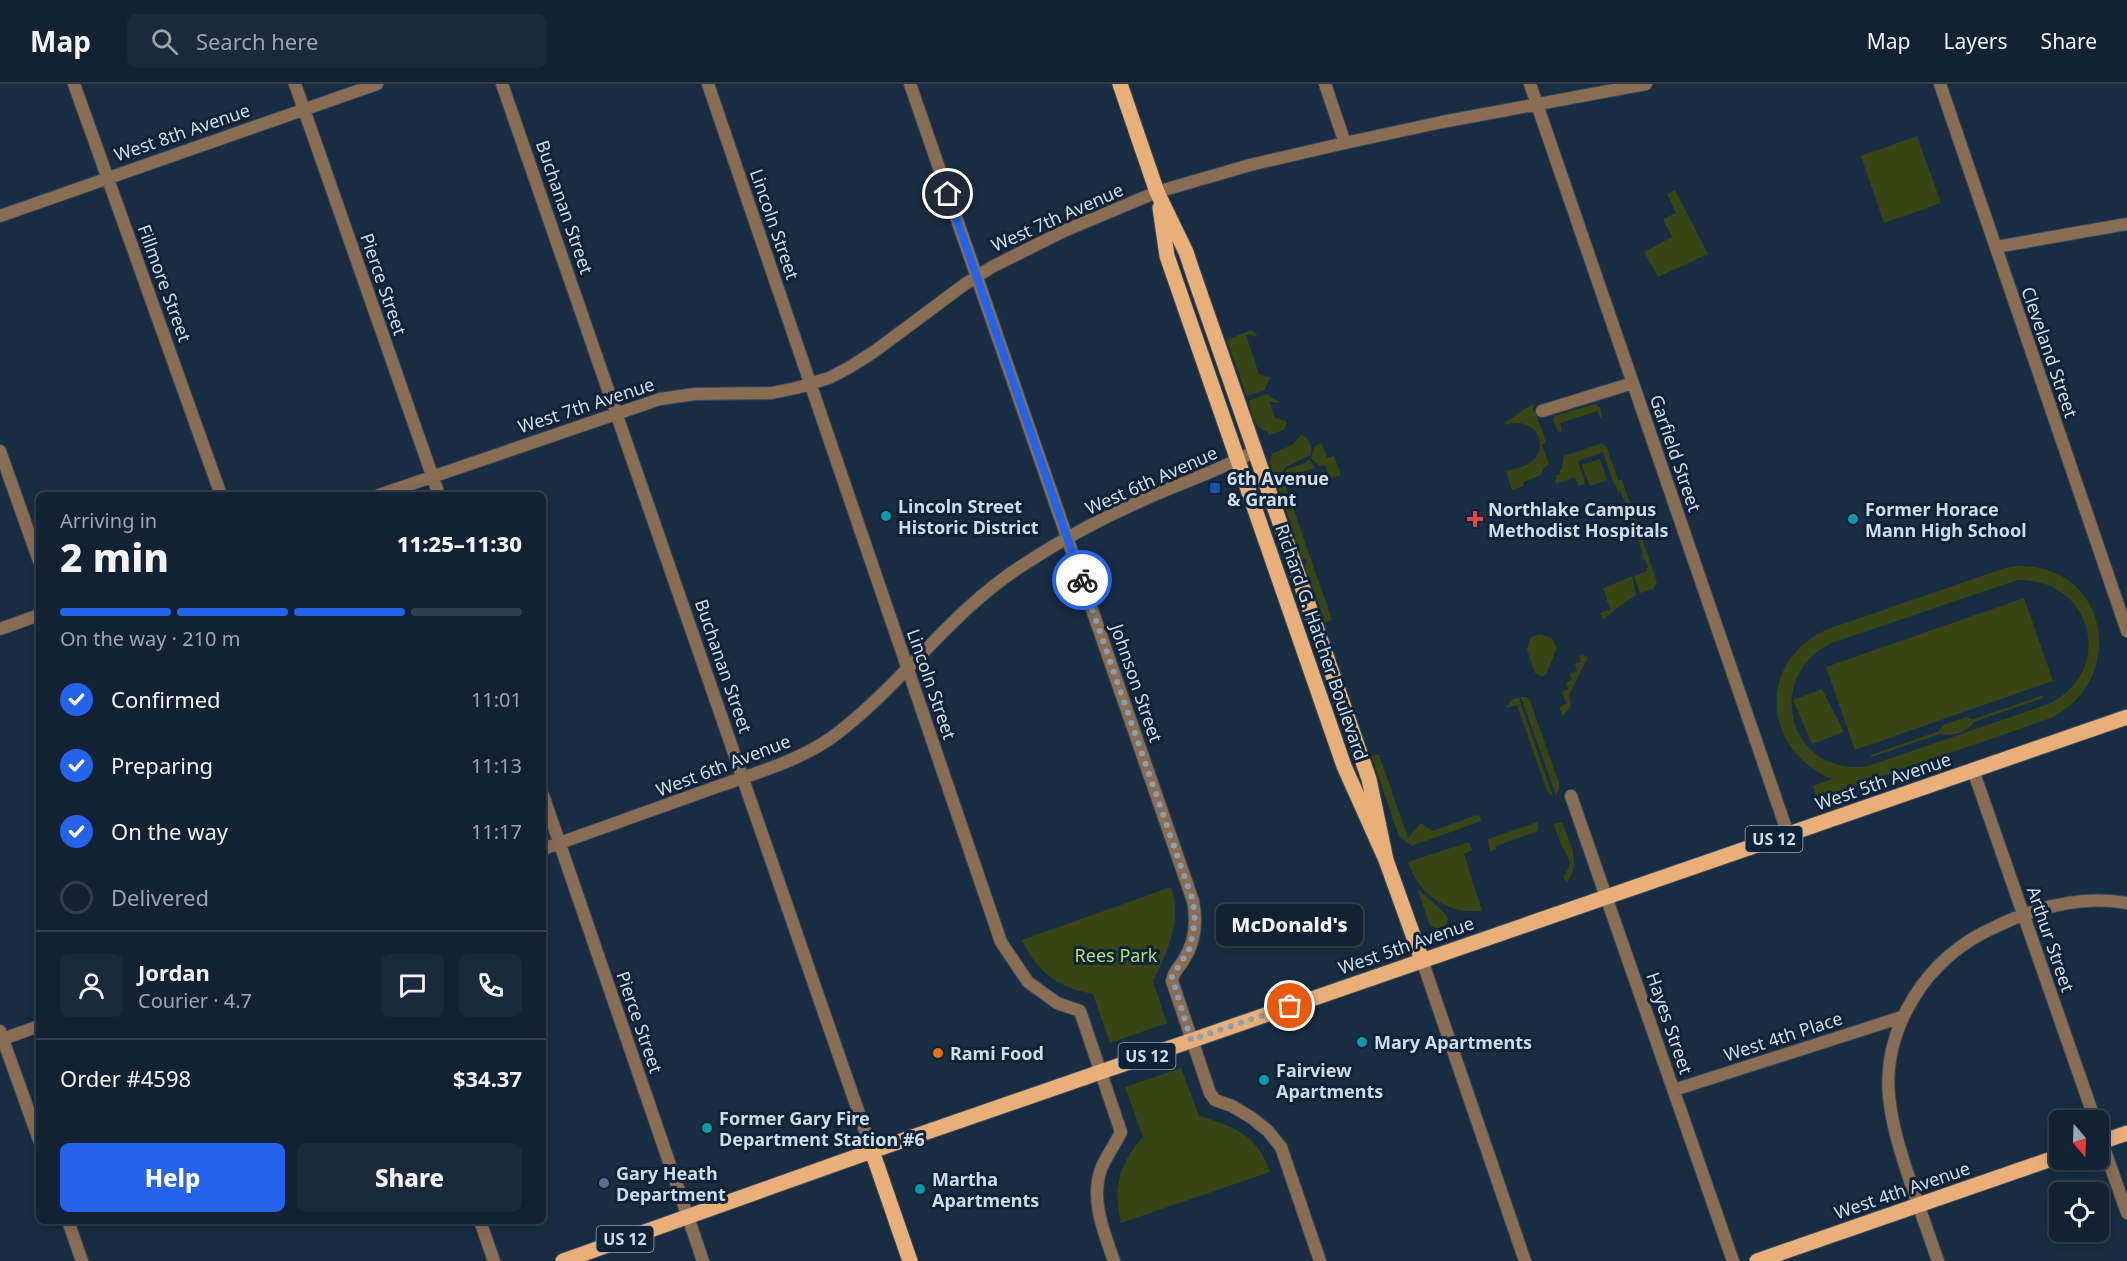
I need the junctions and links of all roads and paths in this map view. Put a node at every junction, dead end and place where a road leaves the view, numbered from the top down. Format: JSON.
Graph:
{"nodes":[{"id":1,"x":74,"y":84,"type":"edge"},
{"id":2,"x":295,"y":84,"type":"edge"},
{"id":3,"x":377,"y":84,"type":"edge"},
{"id":4,"x":502,"y":84,"type":"edge"},
{"id":5,"x":708,"y":84,"type":"edge"},
{"id":6,"x":910,"y":84,"type":"edge"},
{"id":7,"x":1120,"y":84,"type":"edge"},
{"id":8,"x":1324,"y":84,"type":"edge"},
{"id":9,"x":1530,"y":84,"type":"edge"},
{"id":10,"x":1646,"y":84,"type":"edge"},
{"id":11,"x":1940,"y":84,"type":"edge"},
{"id":12,"x":1537,"y":104,"type":"junction"},
{"id":13,"x":304,"y":109,"type":"junction"},
{"id":14,"x":1345,"y":143,"type":"junction"},
{"id":15,"x":108,"y":177,"type":"junction"},
{"id":16,"x":1157,"y":192,"type":"junction"},
{"id":17,"x":0,"y":216,"type":"edge"},
{"id":18,"x":2127,"y":224,"type":"edge"},
{"id":19,"x":1995,"y":247,"type":"junction"},
{"id":20,"x":977,"y":276,"type":"junction"},
{"id":21,"x":1633,"y":383,"type":"junction"},
{"id":22,"x":810,"y":384,"type":"junction"},
{"id":23,"x":1542,"y":411,"type":"dead end"},
{"id":24,"x":615,"y":413,"type":"junction"},
{"id":25,"x":0,"y":450,"type":"edge"},
{"id":26,"x":1255,"y":451,"type":"junction"},
{"id":27,"x":1238,"y":461,"type":"junction"},
{"id":28,"x":433,"y":477,"type":"junction"},
{"id":29,"x":220,"y":492,"type":"edge"},
{"id":30,"x":388,"y":492,"type":"edge"},
{"id":31,"x":438,"y":492,"type":"edge"},
{"id":32,"x":1068,"y":539,"type":"junction"},
{"id":33,"x":36,"y":552,"type":"edge"},
{"id":34,"x":36,"y":616,"type":"edge"},
{"id":35,"x":0,"y":629,"type":"edge"},
{"id":36,"x":2127,"y":631,"type":"edge"},
{"id":37,"x":1327,"y":658,"type":"junction"},
{"id":38,"x":1309,"y":665,"type":"junction"},
{"id":39,"x":908,"y":668,"type":"junction"},
{"id":40,"x":2127,"y":717,"type":"edge"},
{"id":41,"x":1973,"y":770,"type":"junction"},
{"id":42,"x":742,"y":778,"type":"junction"},
{"id":43,"x":1571,"y":796,"type":"dead end"},
{"id":44,"x":546,"y":804,"type":"edge"},
{"id":45,"x":1788,"y":834,"type":"junction"},
{"id":46,"x":559,"y":843,"type":"junction"},
{"id":47,"x":546,"y":848,"type":"edge"},
{"id":48,"x":1386,"y":860,"type":"junction"},
{"id":49,"x":1607,"y":896,"type":"junction"},
{"id":50,"x":2127,"y":903,"type":"edge"},
{"id":51,"x":2023,"y":915,"type":"junction"},
{"id":52,"x":1422,"y":960,"type":"junction"},
{"id":53,"x":1902,"y":1017,"type":"junction"},
{"id":54,"x":36,"y":1027,"type":"edge"},
{"id":55,"x":1,"y":1036,"type":"edge"},
{"id":56,"x":1191,"y":1040,"type":"junction"},
{"id":57,"x":1101,"y":1072,"type":"junction"},
{"id":58,"x":1674,"y":1090,"type":"junction"},
{"id":59,"x":2091,"y":1110,"type":"edge"},
{"id":60,"x":36,"y":1132,"type":"edge"},
{"id":61,"x":2127,"y":1133,"type":"edge"},
{"id":62,"x":2109,"y":1136,"type":"edge"},
{"id":63,"x":872,"y":1151,"type":"junction"},
{"id":64,"x":2049,"y":1160,"type":"edge"},
{"id":65,"x":2109,"y":1163,"type":"edge"},
{"id":66,"x":1918,"y":1205,"type":"junction"},
{"id":67,"x":2127,"y":1214,"type":"edge"},
{"id":68,"x":687,"y":1217,"type":"junction"},
{"id":69,"x":69,"y":1224,"type":"edge"},
{"id":70,"x":481,"y":1224,"type":"edge"},
{"id":71,"x":82,"y":1261,"type":"edge"},
{"id":72,"x":494,"y":1261,"type":"edge"},
{"id":73,"x":563,"y":1261,"type":"edge"},
{"id":74,"x":703,"y":1261,"type":"edge"},
{"id":75,"x":910,"y":1261,"type":"edge"},
{"id":76,"x":1114,"y":1261,"type":"edge"},
{"id":77,"x":1320,"y":1261,"type":"edge"},
{"id":78,"x":1526,"y":1261,"type":"edge"},
{"id":79,"x":1733,"y":1261,"type":"edge"},
{"id":80,"x":1757,"y":1261,"type":"edge"},
{"id":81,"x":1938,"y":1261,"type":"edge"}],
"edges":[{"from":1,"to":15,"type":"street","name":"Fillmore Street"},
{"from":2,"to":13,"type":"street","name":"Pierce Street"},
{"from":3,"to":13,"type":"street","name":"West 8th Avenue"},
{"from":4,"to":24,"type":"street","name":"Buchanan Street"},
{"from":5,"to":22,"type":"street","name":"Lincoln Street"},
{"from":6,"to":20,"type":"street","name":"Johnson Street"},
{"from":7,"to":16,"type":"main road","name":"Richard G. Hatcher Boulevard"},
{"from":8,"to":14,"type":"street"},
{"from":9,"to":12,"type":"street","name":"Garfield Street"},
{"from":10,"to":12,"type":"street","name":"West 7th Avenue"},
{"from":11,"to":19,"type":"street","name":"Cleveland Street"},
{"from":12,"to":14,"type":"street","name":"West 7th Avenue"},
{"from":12,"to":21,"type":"street","name":"Garfield Street"},
{"from":13,"to":15,"type":"street","name":"West 8th Avenue"},
{"from":13,"to":28,"type":"street","name":"Pierce Street"},
{"from":14,"to":16,"type":"street","name":"West 7th Avenue"},
{"from":15,"to":17,"type":"street","name":"West 8th Avenue"},
{"from":15,"to":29,"type":"street","name":"Fillmore Street"},
{"from":16,"to":20,"type":"street","name":"West 7th Avenue"},
{"from":16,"to":26,"type":"main road","name":"Richard G. Hatcher Boulevard"},
{"from":16,"to":27,"type":"main road","name":"Richard G. Hatcher Boulevard"},
{"from":18,"to":19,"type":"street"},
{"from":19,"to":36,"type":"street","name":"Cleveland Street"},
{"from":20,"to":22,"type":"street","name":"West 7th Avenue"},
{"from":20,"to":32,"type":"street","name":"Johnson Street"},
{"from":21,"to":23,"type":"street"},
{"from":21,"to":45,"type":"street","name":"Garfield Street"},
{"from":22,"to":24,"type":"street","name":"West 7th Avenue"},
{"from":22,"to":39,"type":"street","name":"Lincoln Street"},
{"from":24,"to":28,"type":"street","name":"West 7th Avenue"},
{"from":24,"to":42,"type":"street","name":"Buchanan Street"},
{"from":25,"to":33,"type":"street"},
{"from":26,"to":27,"type":"street","name":"West 6th Avenue"},
{"from":26,"to":37,"type":"main road","name":"Richard G. Hatcher Boulevard"},
{"from":27,"to":32,"type":"street","name":"West 6th Avenue"},
{"from":27,"to":38,"type":"main road","name":"Richard G. Hatcher Boulevard"},
{"from":28,"to":30,"type":"street","name":"West 7th Avenue"},
{"from":28,"to":31,"type":"street","name":"Pierce Street"},
{"from":32,"to":39,"type":"street","name":"West 6th Avenue"},
{"from":32,"to":56,"type":"street","name":"Johnson Street"},
{"from":34,"to":35,"type":"street"},
{"from":37,"to":38,"type":"main road"},
{"from":37,"to":48,"type":"main road","name":"Richard G. Hatcher Boulevard"},
{"from":38,"to":48,"type":"main road","name":"Richard G. Hatcher Boulevard"},
{"from":39,"to":42,"type":"street","name":"West 6th Avenue"},
{"from":39,"to":57,"type":"street","name":"Lincoln Street"},
{"from":40,"to":41,"type":"main road","name":"West 5th Avenue","number":"US 12"},
{"from":41,"to":45,"type":"main road","name":"West 5th Avenue","number":"US 12"},
{"from":41,"to":51,"type":"street","name":"Arthur Street"},
{"from":42,"to":46,"type":"street","name":"West 6th Avenue"},
{"from":42,"to":63,"type":"street","name":"Buchanan Street"},
{"from":43,"to":49,"type":"street","name":"Hayes Street"},
{"from":44,"to":46,"type":"street","name":"Pierce Street"},
{"from":45,"to":49,"type":"main road","name":"West 5th Avenue","number":"US 12"},
{"from":46,"to":47,"type":"street","name":"West 6th Avenue"},
{"from":46,"to":68,"type":"street","name":"Pierce Street"},
{"from":48,"to":52,"type":"main road","name":"Richard G. Hatcher Boulevard"},
{"from":49,"to":52,"type":"main road","name":"West 5th Avenue","number":"US 12"},
{"from":49,"to":58,"type":"street","name":"Hayes Street"},
{"from":50,"to":51,"type":"street"},
{"from":51,"to":53,"type":"street"},
{"from":51,"to":59,"type":"street","name":"Arthur Street"},
{"from":52,"to":56,"type":"main road","name":"West 5th Avenue","number":"US 12"},
{"from":52,"to":78,"type":"street","name":"Richard G. Hatcher Boulevard"},
{"from":53,"to":58,"type":"street","name":"West 4th Place"},
{"from":53,"to":66,"type":"street"},
{"from":54,"to":55,"type":"street"},
{"from":55,"to":60,"type":"street"},
{"from":56,"to":57,"type":"main road","name":"West 5th Avenue","number":"US 12"},
{"from":56,"to":77,"type":"street","name":"Johnson Street"},
{"from":57,"to":63,"type":"main road","name":"West 5th Avenue","number":"US 12"},
{"from":57,"to":76,"type":"street","name":"Lincoln Street"},
{"from":58,"to":79,"type":"street","name":"Hayes Street"},
{"from":61,"to":62,"type":"main road"},
{"from":63,"to":68,"type":"main road","name":"West 5th Avenue","number":"US 12"},
{"from":63,"to":75,"type":"main road","name":"Buchanan Street"},
{"from":64,"to":66,"type":"main road","name":"West 4th Avenue"},
{"from":65,"to":67,"type":"street"},
{"from":66,"to":80,"type":"main road","name":"West 4th Avenue"},
{"from":66,"to":81,"type":"street"},
{"from":68,"to":73,"type":"main road","name":"West 5th Avenue","number":"US 12"},
{"from":68,"to":74,"type":"street","name":"Pierce Street"},
{"from":69,"to":71,"type":"street"},
{"from":70,"to":72,"type":"street"}]}
